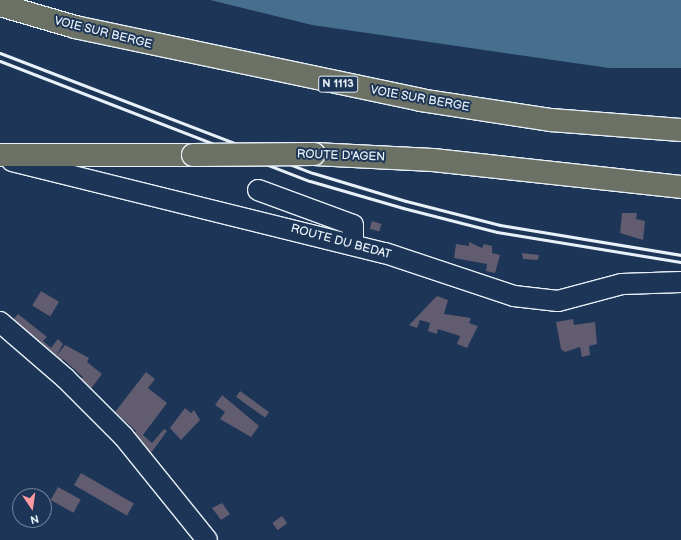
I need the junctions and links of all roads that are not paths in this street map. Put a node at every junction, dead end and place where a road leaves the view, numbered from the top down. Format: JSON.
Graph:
{"nodes":[{"id":1,"x":0,"y":5,"type":"edge"},
{"id":2,"x":681,"y":130,"type":"edge"},
{"id":3,"x":0,"y":155,"type":"edge"},
{"id":4,"x":112,"y":156,"type":"junction"},
{"id":5,"x":0,"y":159,"type":"edge"},
{"id":6,"x":122,"y":186,"type":"junction"},
{"id":7,"x":681,"y":187,"type":"edge"},
{"id":8,"x":258,"y":190,"type":"dead end"},
{"id":9,"x":353,"y":245,"type":"junction"},
{"id":10,"x":681,"y":282,"type":"edge"},
{"id":11,"x":0,"y":322,"type":"edge"},
{"id":12,"x":208,"y":540,"type":"edge"}],
"edges":[{"from":1,"to":2,"type":"main road","name":"VOIE SUR BERGE","number":"N 1113"},
{"from":3,"to":4,"type":"main road","name":"ROUTE D'AGEN"},
{"from":4,"to":6,"type":"street"},
{"from":4,"to":7,"type":"main road","name":"ROUTE D'AGEN","bridge":true},
{"from":5,"to":6,"type":"street","name":"ROUTE DU BEDAT"},
{"from":6,"to":9,"type":"street","name":"ROUTE DU BEDAT"},
{"from":8,"to":9,"type":"street"},
{"from":9,"to":10,"type":"street","name":"ROUTE DU BEDAT"},
{"from":11,"to":12,"type":"street"}]}
